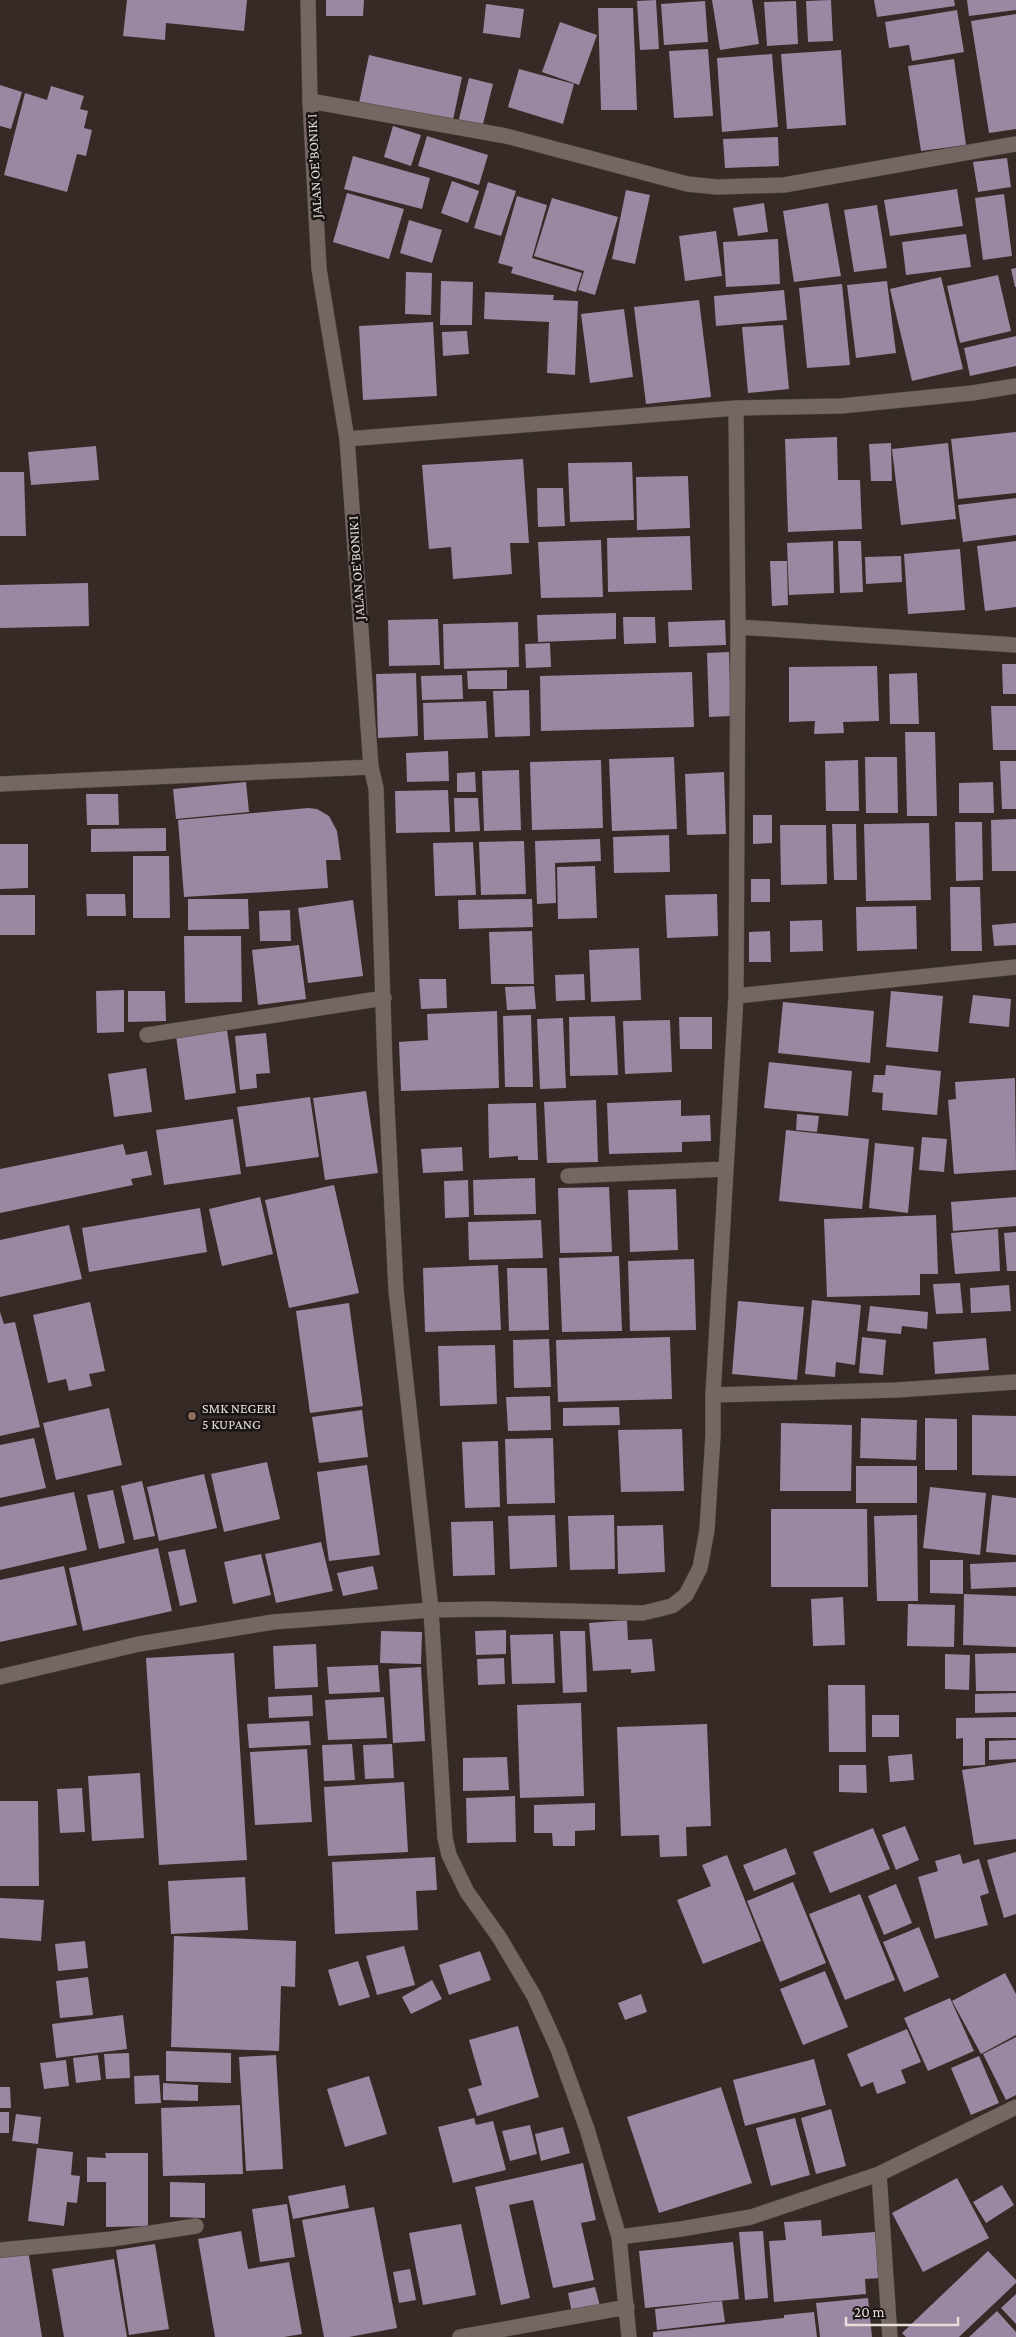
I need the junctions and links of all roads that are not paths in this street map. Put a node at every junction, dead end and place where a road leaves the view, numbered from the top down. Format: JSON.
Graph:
{"nodes":[{"id":1,"x":308,"y":0,"type":"edge"},
{"id":2,"x":310,"y":102,"type":"junction"},
{"id":3,"x":1016,"y":144,"type":"edge"},
{"id":4,"x":1016,"y":386,"type":"edge"},
{"id":5,"x":736,"y":408,"type":"junction"},
{"id":6,"x":347,"y":439,"type":"junction"},
{"id":7,"x":738,"y":627,"type":"junction"},
{"id":8,"x":1016,"y":645,"type":"edge"},
{"id":9,"x":371,"y":768,"type":"junction"},
{"id":10,"x":0,"y":784,"type":"edge"},
{"id":11,"x":1016,"y":967,"type":"edge"},
{"id":12,"x":736,"y":996,"type":"junction"},
{"id":13,"x":384,"y":998,"type":"junction"},
{"id":14,"x":147,"y":1035,"type":"dead end"},
{"id":15,"x":725,"y":1169,"type":"junction"},
{"id":16,"x":568,"y":1176,"type":"dead end"},
{"id":17,"x":1016,"y":1382,"type":"edge"},
{"id":18,"x":713,"y":1396,"type":"junction"},
{"id":19,"x":431,"y":1610,"type":"junction"},
{"id":20,"x":0,"y":1677,"type":"edge"},
{"id":21,"x":1016,"y":2108,"type":"edge"},
{"id":22,"x":879,"y":2174,"type":"junction"},
{"id":23,"x":196,"y":2226,"type":"dead end"},
{"id":24,"x":619,"y":2237,"type":"junction"},
{"id":25,"x":0,"y":2250,"type":"edge"},
{"id":26,"x":627,"y":2307,"type":"junction"},
{"id":27,"x":460,"y":2337,"type":"edge"},
{"id":28,"x":629,"y":2337,"type":"edge"},
{"id":29,"x":890,"y":2337,"type":"edge"}],
"edges":[{"from":1,"to":2,"type":"street","name":"JALAN OE'BONIK I"},
{"from":2,"to":3,"type":"street"},
{"from":2,"to":6,"type":"street","name":"JALAN OE'BONIK I"},
{"from":4,"to":5,"type":"street"},
{"from":5,"to":6,"type":"street"},
{"from":5,"to":7,"type":"street"},
{"from":6,"to":9,"type":"street","name":"JALAN OE'BONIK I"},
{"from":7,"to":8,"type":"street"},
{"from":7,"to":12,"type":"street"},
{"from":9,"to":10,"type":"street"},
{"from":9,"to":13,"type":"street","name":"JALAN OE'BONIK I"},
{"from":11,"to":12,"type":"street"},
{"from":12,"to":15,"type":"street"},
{"from":13,"to":14,"type":"street"},
{"from":13,"to":19,"type":"street","name":"JALAN OE'BONIK I"},
{"from":15,"to":16,"type":"street"},
{"from":15,"to":18,"type":"street"},
{"from":17,"to":18,"type":"street"},
{"from":18,"to":19,"type":"street"},
{"from":19,"to":20,"type":"street"},
{"from":19,"to":24,"type":"street","name":"JALAN OE'BONIK I"},
{"from":21,"to":22,"type":"street"},
{"from":22,"to":24,"type":"street"},
{"from":22,"to":29,"type":"street"},
{"from":23,"to":25,"type":"street"},
{"from":24,"to":26,"type":"street","name":"JALAN OE'BONIK I"},
{"from":26,"to":27,"type":"street"},
{"from":26,"to":28,"type":"street","name":"JALAN OE'BONIK I"}]}
